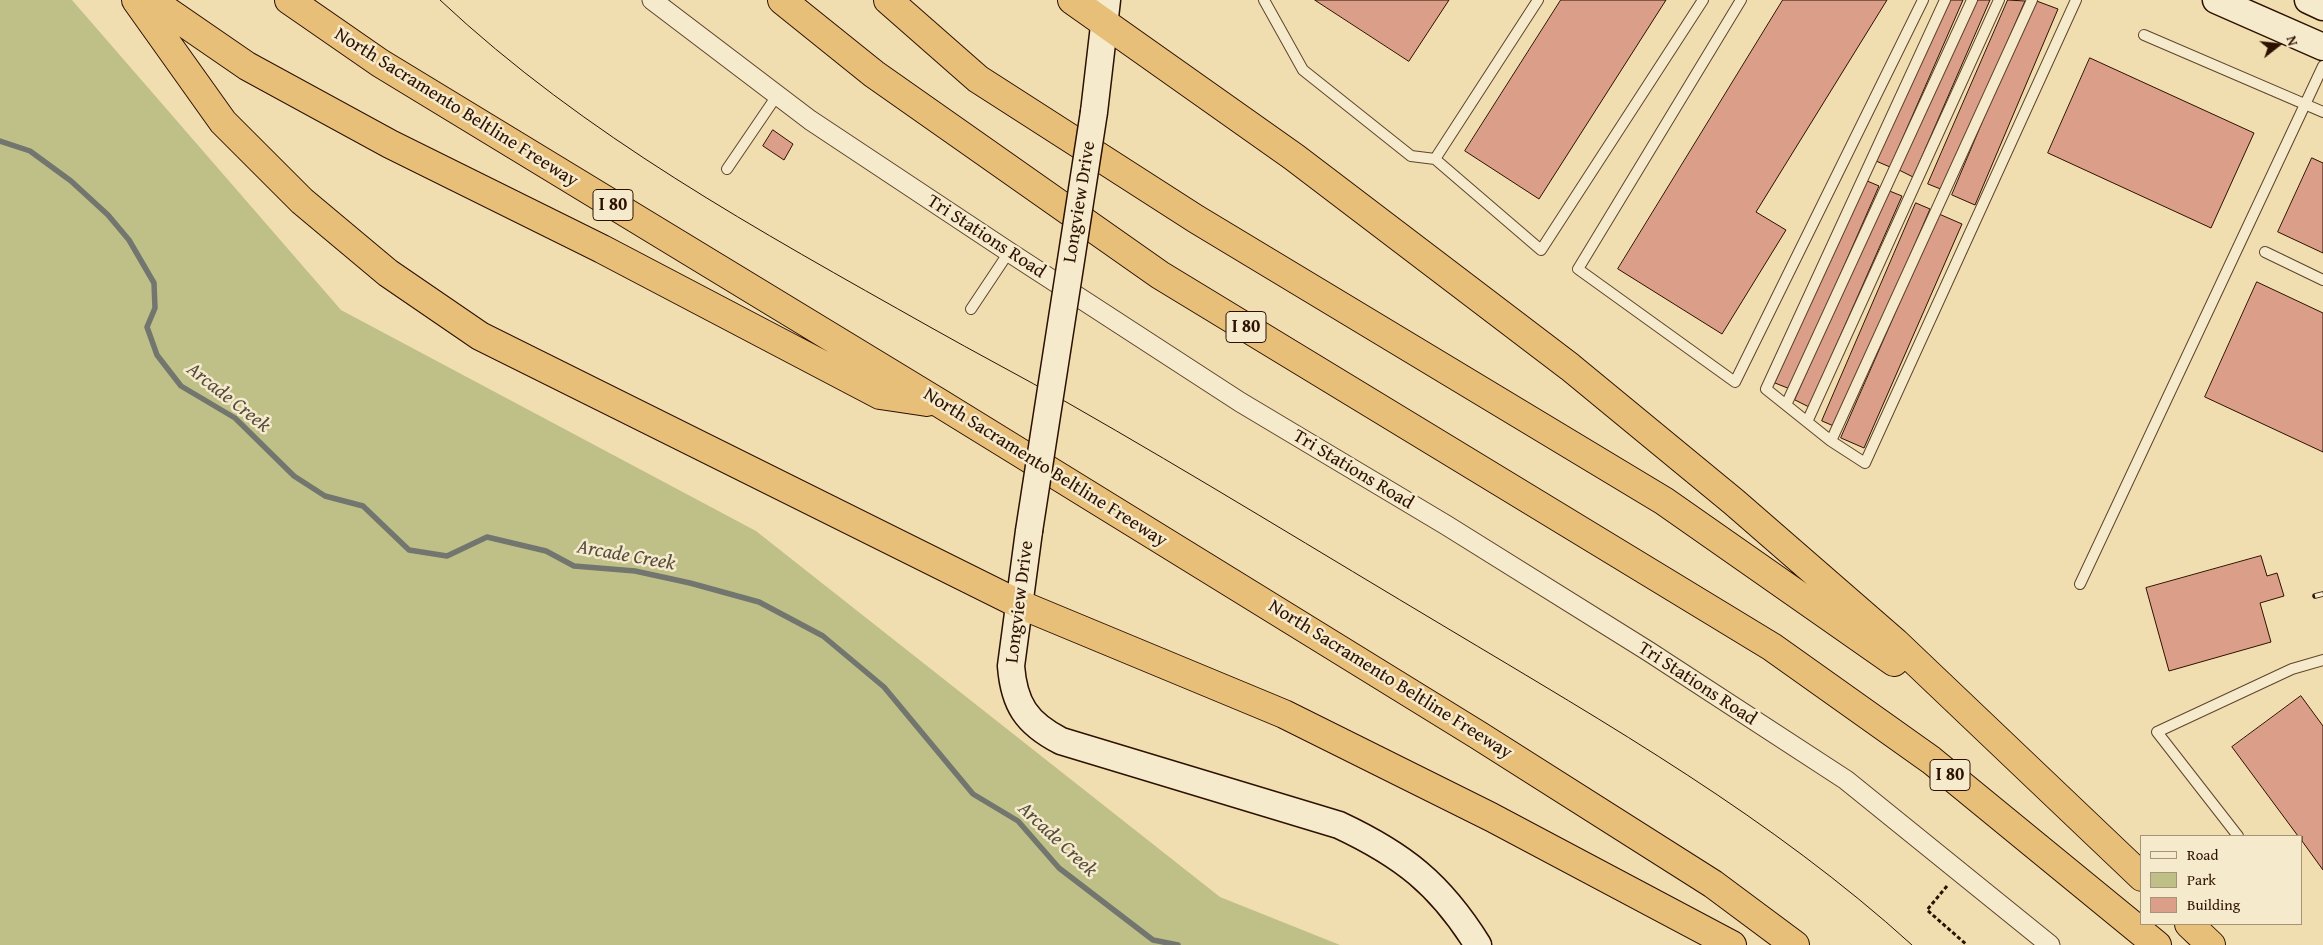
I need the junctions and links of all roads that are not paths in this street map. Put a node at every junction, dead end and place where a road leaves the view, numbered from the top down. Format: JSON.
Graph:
{"nodes":[{"id":1,"x":136,"y":0,"type":"edge"},
{"id":2,"x":151,"y":0,"type":"edge"},
{"id":3,"x":289,"y":0,"type":"edge"},
{"id":4,"x":652,"y":0,"type":"edge"},
{"id":5,"x":782,"y":0,"type":"edge"},
{"id":6,"x":888,"y":0,"type":"edge"},
{"id":7,"x":1072,"y":0,"type":"edge"},
{"id":8,"x":1264,"y":0,"type":"edge"},
{"id":9,"x":1538,"y":0,"type":"edge"},
{"id":10,"x":1703,"y":0,"type":"edge"},
{"id":11,"x":1741,"y":0,"type":"edge"},
{"id":12,"x":1923,"y":0,"type":"edge"},
{"id":13,"x":1945,"y":0,"type":"edge"},
{"id":14,"x":1972,"y":0,"type":"edge"},
{"id":15,"x":1999,"y":0,"type":"edge"},
{"id":16,"x":2032,"y":0,"type":"edge"},
{"id":17,"x":2076,"y":0,"type":"edge"},
{"id":18,"x":2216,"y":0,"type":"edge"},
{"id":19,"x":2308,"y":0,"type":"edge"},
{"id":20,"x":2323,"y":7,"type":"edge"},
{"id":21,"x":1105,"y":10,"type":"edge"},
{"id":22,"x":2144,"y":35,"type":"dead end"},
{"id":23,"x":2323,"y":47,"type":"edge"},
{"id":24,"x":2323,"y":66,"type":"edge"},
{"id":25,"x":778,"y":94,"type":"junction"},
{"id":26,"x":2304,"y":104,"type":"junction"},
{"id":27,"x":2323,"y":112,"type":"edge"},
{"id":28,"x":1435,"y":159,"type":"junction"},
{"id":29,"x":727,"y":169,"type":"dead end"},
{"id":30,"x":1009,"y":252,"type":"junction"},
{"id":31,"x":2265,"y":252,"type":"dead end"},
{"id":32,"x":2323,"y":280,"type":"edge"},
{"id":33,"x":971,"y":309,"type":"dead end"},
{"id":34,"x":941,"y":404,"type":"junction"},
{"id":35,"x":1786,"y":405,"type":"junction"},
{"id":36,"x":1807,"y":422,"type":"junction"},
{"id":37,"x":1831,"y":441,"type":"junction"},
{"id":38,"x":2080,"y":584,"type":"dead end"},
{"id":39,"x":1019,"y":604,"type":"junction"},
{"id":40,"x":2323,"y":660,"type":"edge"},
{"id":41,"x":1979,"y":722,"type":"junction"},
{"id":42,"x":2237,"y":835,"type":"edge"},
{"id":43,"x":2140,"y":875,"type":"edge"},
{"id":44,"x":2190,"y":925,"type":"edge"},
{"id":45,"x":1478,"y":945,"type":"edge"},
{"id":46,"x":1732,"y":945,"type":"edge"},
{"id":47,"x":1796,"y":945,"type":"edge"},
{"id":48,"x":2050,"y":945,"type":"edge"},
{"id":49,"x":2157,"y":945,"type":"edge"},
{"id":50,"x":2211,"y":945,"type":"edge"}],
"edges":[{"from":1,"to":39,"type":"highway"},
{"from":2,"to":34,"type":"highway"},
{"from":3,"to":34,"type":"highway","name":"North Sacramento Beltline Freeway","number":"I 80"},
{"from":4,"to":25,"type":"street","name":"Tri Stations Road"},
{"from":5,"to":49,"type":"highway","number":"I 80"},
{"from":6,"to":41,"type":"highway"},
{"from":7,"to":21,"type":"highway"},
{"from":8,"to":28,"type":"lane"},
{"from":9,"to":28,"type":"lane"},
{"from":10,"to":28,"type":"lane"},
{"from":11,"to":12,"type":"lane"},
{"from":13,"to":35,"type":"lane"},
{"from":14,"to":35,"type":"lane"},
{"from":15,"to":36,"type":"lane"},
{"from":16,"to":37,"type":"lane"},
{"from":17,"to":37,"type":"lane"},
{"from":18,"to":23,"type":"main road"},
{"from":19,"to":20,"type":"main road"},
{"from":21,"to":39,"type":"main road","name":"Longview Drive","bridge":true},
{"from":21,"to":41,"type":"highway"},
{"from":22,"to":26,"type":"lane"},
{"from":24,"to":26,"type":"lane"},
{"from":25,"to":29,"type":"lane"},
{"from":25,"to":30,"type":"street","name":"Tri Stations Road"},
{"from":26,"to":27,"type":"lane"},
{"from":26,"to":38,"type":"lane"},
{"from":30,"to":33,"type":"lane"},
{"from":30,"to":48,"type":"street","name":"Tri Stations Road"},
{"from":31,"to":32,"type":"lane"},
{"from":34,"to":47,"type":"highway","name":"North Sacramento Beltline Freeway","number":"I 80"},
{"from":35,"to":36,"type":"lane"},
{"from":36,"to":37,"type":"lane"},
{"from":39,"to":45,"type":"main road","name":"Longview Drive"},
{"from":39,"to":46,"type":"highway"},
{"from":40,"to":42,"type":"lane"},
{"from":41,"to":43,"type":"highway"},
{"from":44,"to":50,"type":"highway"}]}
